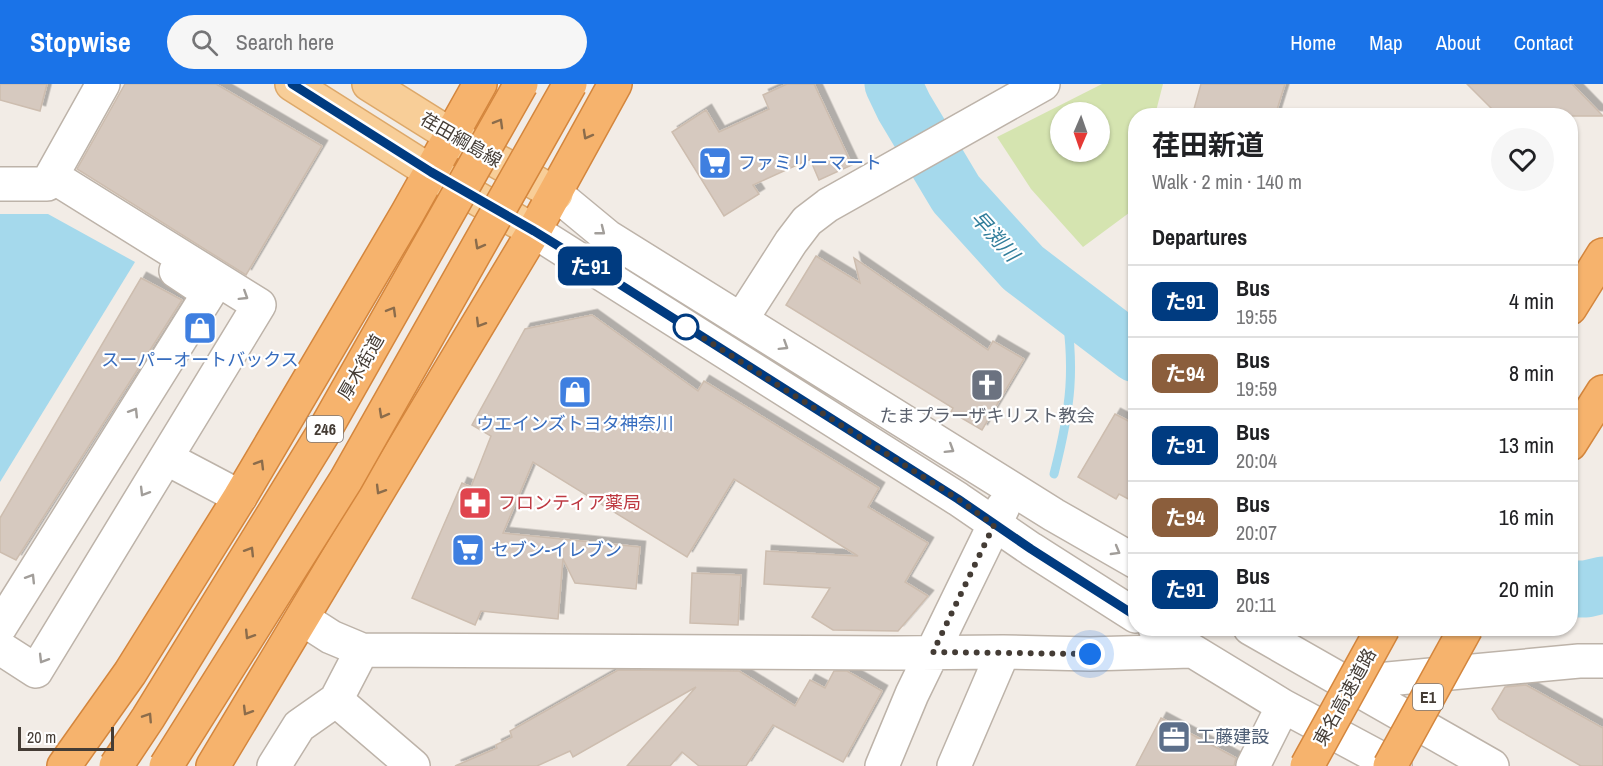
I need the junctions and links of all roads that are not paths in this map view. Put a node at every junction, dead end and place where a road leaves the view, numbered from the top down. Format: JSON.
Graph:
{"nodes":[{"id":1,"x":103,"y":84,"type":"edge"},
{"id":2,"x":292,"y":84,"type":"edge"},
{"id":3,"x":369,"y":84,"type":"edge"},
{"id":4,"x":480,"y":84,"type":"edge"},
{"id":5,"x":521,"y":84,"type":"edge"},
{"id":6,"x":570,"y":84,"type":"edge"},
{"id":7,"x":615,"y":84,"type":"edge"},
{"id":8,"x":1043,"y":84,"type":"edge"},
{"id":9,"x":452,"y":136,"type":"junction"},
{"id":10,"x":431,"y":172,"type":"junction"},
{"id":11,"x":50,"y":180,"type":"junction"},
{"id":12,"x":0,"y":184,"type":"edge"},
{"id":13,"x":556,"y":194,"type":"junction"},
{"id":14,"x":534,"y":231,"type":"junction"},
{"id":15,"x":1603,"y":255,"type":"edge"},
{"id":16,"x":1578,"y":295,"type":"edge"},
{"id":17,"x":741,"y":320,"type":"junction"},
{"id":18,"x":1603,"y":392,"type":"edge"},
{"id":19,"x":1578,"y":431,"type":"edge"},
{"id":20,"x":165,"y":458,"type":"junction"},
{"id":21,"x":1011,"y":487,"type":"junction"},
{"id":22,"x":240,"y":497,"type":"junction"},
{"id":23,"x":994,"y":525,"type":"junction"},
{"id":24,"x":1128,"y":557,"type":"edge"},
{"id":25,"x":1128,"y":611,"type":"edge"},
{"id":26,"x":303,"y":619,"type":"junction"},
{"id":27,"x":0,"y":627,"type":"edge"},
{"id":28,"x":1168,"y":636,"type":"edge"},
{"id":29,"x":1264,"y":636,"type":"edge"},
{"id":30,"x":1379,"y":636,"type":"edge"},
{"id":31,"x":1462,"y":636,"type":"edge"},
{"id":32,"x":0,"y":648,"type":"edge"},
{"id":33,"x":362,"y":650,"type":"junction"},
{"id":34,"x":1191,"y":651,"type":"junction"},
{"id":35,"x":933,"y":652,"type":"junction"},
{"id":36,"x":1003,"y":652,"type":"junction"},
{"id":37,"x":1603,"y":661,"type":"edge"},
{"id":38,"x":1345,"y":683,"type":"junction"},
{"id":39,"x":336,"y":700,"type":"junction"},
{"id":40,"x":1283,"y":706,"type":"junction"},
{"id":41,"x":64,"y":766,"type":"edge"},
{"id":42,"x":116,"y":766,"type":"edge"},
{"id":43,"x":166,"y":766,"type":"edge"},
{"id":44,"x":213,"y":766,"type":"edge"},
{"id":45,"x":274,"y":766,"type":"edge"},
{"id":46,"x":413,"y":766,"type":"edge"},
{"id":47,"x":882,"y":766,"type":"edge"},
{"id":48,"x":954,"y":766,"type":"edge"},
{"id":49,"x":1253,"y":766,"type":"edge"},
{"id":50,"x":1307,"y":766,"type":"edge"},
{"id":51,"x":1390,"y":766,"type":"edge"},
{"id":52,"x":1395,"y":766,"type":"edge"},
{"id":53,"x":1492,"y":766,"type":"edge"}],
"edges":[{"from":1,"to":11,"type":"street"},
{"from":2,"to":10,"type":"main road"},
{"from":3,"to":9,"type":"main road","name":"荏田綱島線"},
{"from":4,"to":9,"type":"highway","number":"246"},
{"from":42,"to":5,"type":"highway","name":"厚木街道","number":"246","one_way":true,"bridge":true},
{"from":6,"to":43,"type":"highway","number":"246","one_way":true,"bridge":true},
{"from":7,"to":13,"type":"highway","one_way":true},
{"from":8,"to":17,"type":"street"},
{"from":9,"to":10,"type":"highway","number":"246"},
{"from":9,"to":13,"type":"main road","name":"荏田綱島線"},
{"from":10,"to":14,"type":"main road"},
{"from":22,"to":10,"type":"highway","number":"246","one_way":true},
{"from":11,"to":12,"type":"street"},
{"from":11,"to":20,"type":"street","one_way":true},
{"from":27,"to":11,"type":"street","one_way":true},
{"from":13,"to":14,"type":"highway"},
{"from":13,"to":17,"type":"street","one_way":true},
{"from":14,"to":23,"type":"street"},
{"from":14,"to":26,"type":"highway","one_way":true},
{"from":15,"to":16,"type":"highway"},
{"from":17,"to":21,"type":"street","one_way":true},
{"from":18,"to":19,"type":"highway"},
{"from":20,"to":22,"type":"street"},
{"from":20,"to":32,"type":"street","one_way":true},
{"from":21,"to":23,"type":"street"},
{"from":21,"to":24,"type":"street","one_way":true},
{"from":22,"to":41,"type":"highway","number":"246"},
{"from":23,"to":25,"type":"street"},
{"from":23,"to":35,"type":"street"},
{"from":26,"to":33,"type":"street"},
{"from":26,"to":44,"type":"highway","one_way":true},
{"from":28,"to":34,"type":"street"},
{"from":29,"to":38,"type":"street"},
{"from":30,"to":50,"type":"highway","name":"東名高速道路","bridge":true},
{"from":31,"to":51,"type":"highway","number":"E1","bridge":true},
{"from":33,"to":35,"type":"street"},
{"from":33,"to":39,"type":"street"},
{"from":34,"to":36,"type":"street"},
{"from":34,"to":40,"type":"street"},
{"from":35,"to":36,"type":"street"},
{"from":35,"to":47,"type":"street"},
{"from":36,"to":48,"type":"street"},
{"from":37,"to":38,"type":"street"},
{"from":38,"to":53,"type":"street"},
{"from":39,"to":45,"type":"street"},
{"from":39,"to":46,"type":"street"},
{"from":40,"to":49,"type":"street"},
{"from":40,"to":52,"type":"street"}]}
